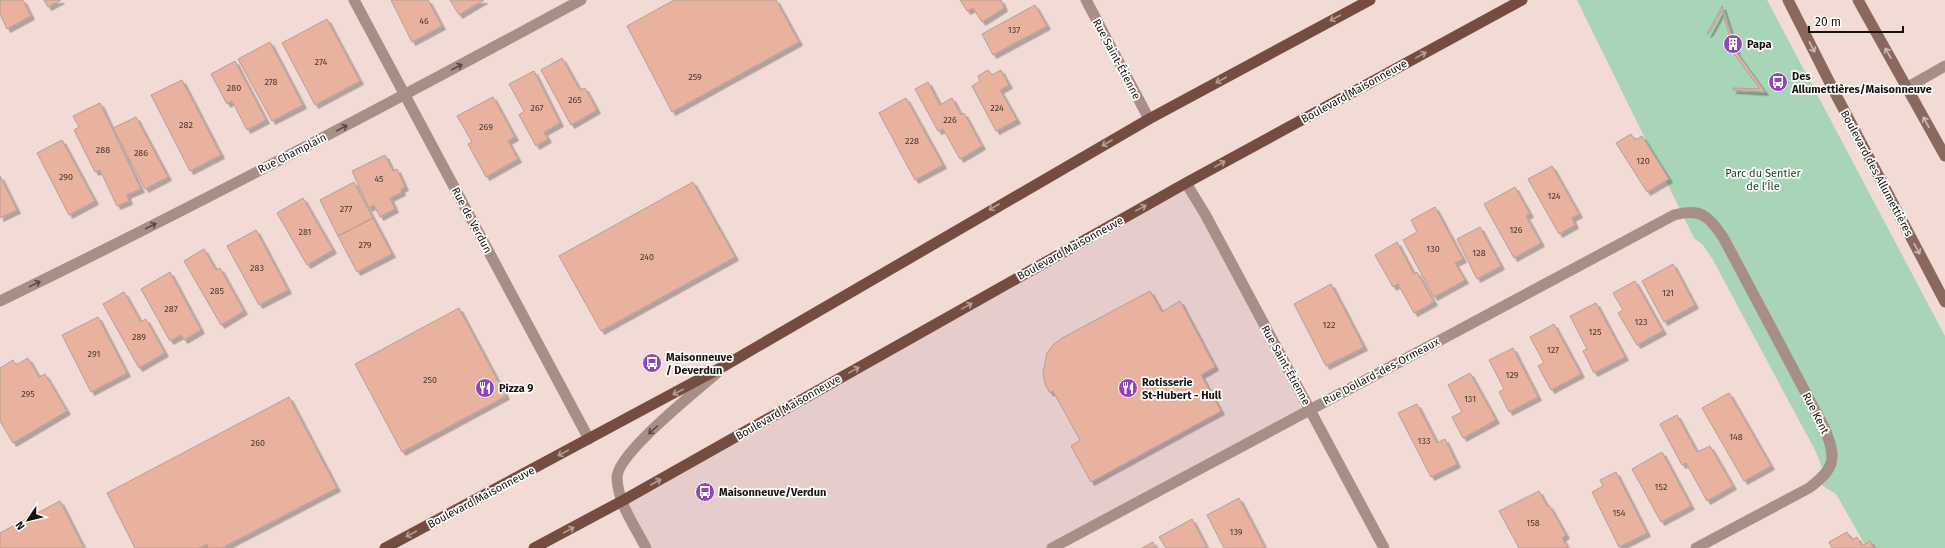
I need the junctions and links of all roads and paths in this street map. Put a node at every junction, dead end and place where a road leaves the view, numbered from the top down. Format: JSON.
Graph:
{"nodes":[{"id":1,"x":354,"y":0,"type":"edge"},
{"id":2,"x":581,"y":0,"type":"edge"},
{"id":3,"x":1086,"y":0,"type":"edge"},
{"id":4,"x":1370,"y":0,"type":"edge"},
{"id":5,"x":1522,"y":0,"type":"edge"},
{"id":6,"x":1788,"y":0,"type":"edge"},
{"id":7,"x":1858,"y":0,"type":"edge"},
{"id":8,"x":1945,"y":66,"type":"edge"},
{"id":9,"x":1908,"y":87,"type":"junction"},
{"id":10,"x":405,"y":96,"type":"junction"},
{"id":11,"x":1149,"y":119,"type":"junction"},
{"id":12,"x":1945,"y":156,"type":"edge"},
{"id":13,"x":1186,"y":183,"type":"junction"},
{"id":14,"x":1713,"y":222,"type":"joint"},
{"id":15,"x":0,"y":301,"type":"edge"},
{"id":16,"x":1945,"y":302,"type":"edge"},
{"id":17,"x":724,"y":366,"type":"junction"},
{"id":18,"x":1310,"y":409,"type":"junction"},
{"id":19,"x":589,"y":440,"type":"junction"},
{"id":20,"x":622,"y":501,"type":"junction"},
{"id":21,"x":385,"y":548,"type":"edge"},
{"id":22,"x":534,"y":548,"type":"edge"},
{"id":23,"x":646,"y":548,"type":"edge"},
{"id":24,"x":1052,"y":548,"type":"edge"},
{"id":25,"x":1384,"y":548,"type":"edge"},
{"id":26,"x":1696,"y":548,"type":"edge"}],
"edges":[{"from":1,"to":10,"type":"street","name":"Rue de Verdun"},
{"from":10,"to":2,"type":"street","name":"Rue Champlain","one_way":true},
{"from":3,"to":11,"type":"street","name":"Rue Saint-Étienne"},
{"from":4,"to":11,"type":"main road","name":"Boulevard Maisonneuve","one_way":true},
{"from":13,"to":5,"type":"main road","name":"Boulevard Maisonneuve","one_way":true},
{"from":6,"to":16,"type":"main road","name":"Boulevard des Allumettières","one_way":true},
{"from":9,"to":7,"type":"main road","one_way":true},
{"from":8,"to":9,"type":"street"},
{"from":12,"to":9,"type":"main road","one_way":true},
{"from":15,"to":10,"type":"street","name":"Rue Champlain","one_way":true},
{"from":10,"to":19,"type":"street","name":"Rue de Verdun"},
{"from":11,"to":17,"type":"main road","name":"Boulevard Maisonneuve","one_way":true},
{"from":13,"to":18,"type":"street","name":"Rue Saint-Étienne"},
{"from":20,"to":13,"type":"main road","name":"Boulevard Maisonneuve","one_way":true},
{"from":14,"to":18,"type":"street","name":"Rue Dollard-des-Ormeaux"},
{"from":14,"to":26,"type":"street","name":"Rue Kent"},
{"from":17,"to":19,"type":"main road","name":"Boulevard Maisonneuve","one_way":true},
{"from":17,"to":20,"type":"street","name":"Boulevard Maisonneuve","one_way":true},
{"from":18,"to":24,"type":"street","name":"Rue Dollard-des-Ormeaux"},
{"from":18,"to":25,"type":"street","name":"Rue Saint-Étienne"},
{"from":19,"to":21,"type":"main road","name":"Boulevard Maisonneuve","one_way":true},
{"from":22,"to":20,"type":"main road","name":"Boulevard Maisonneuve","one_way":true},
{"from":20,"to":23,"type":"street"}]}
